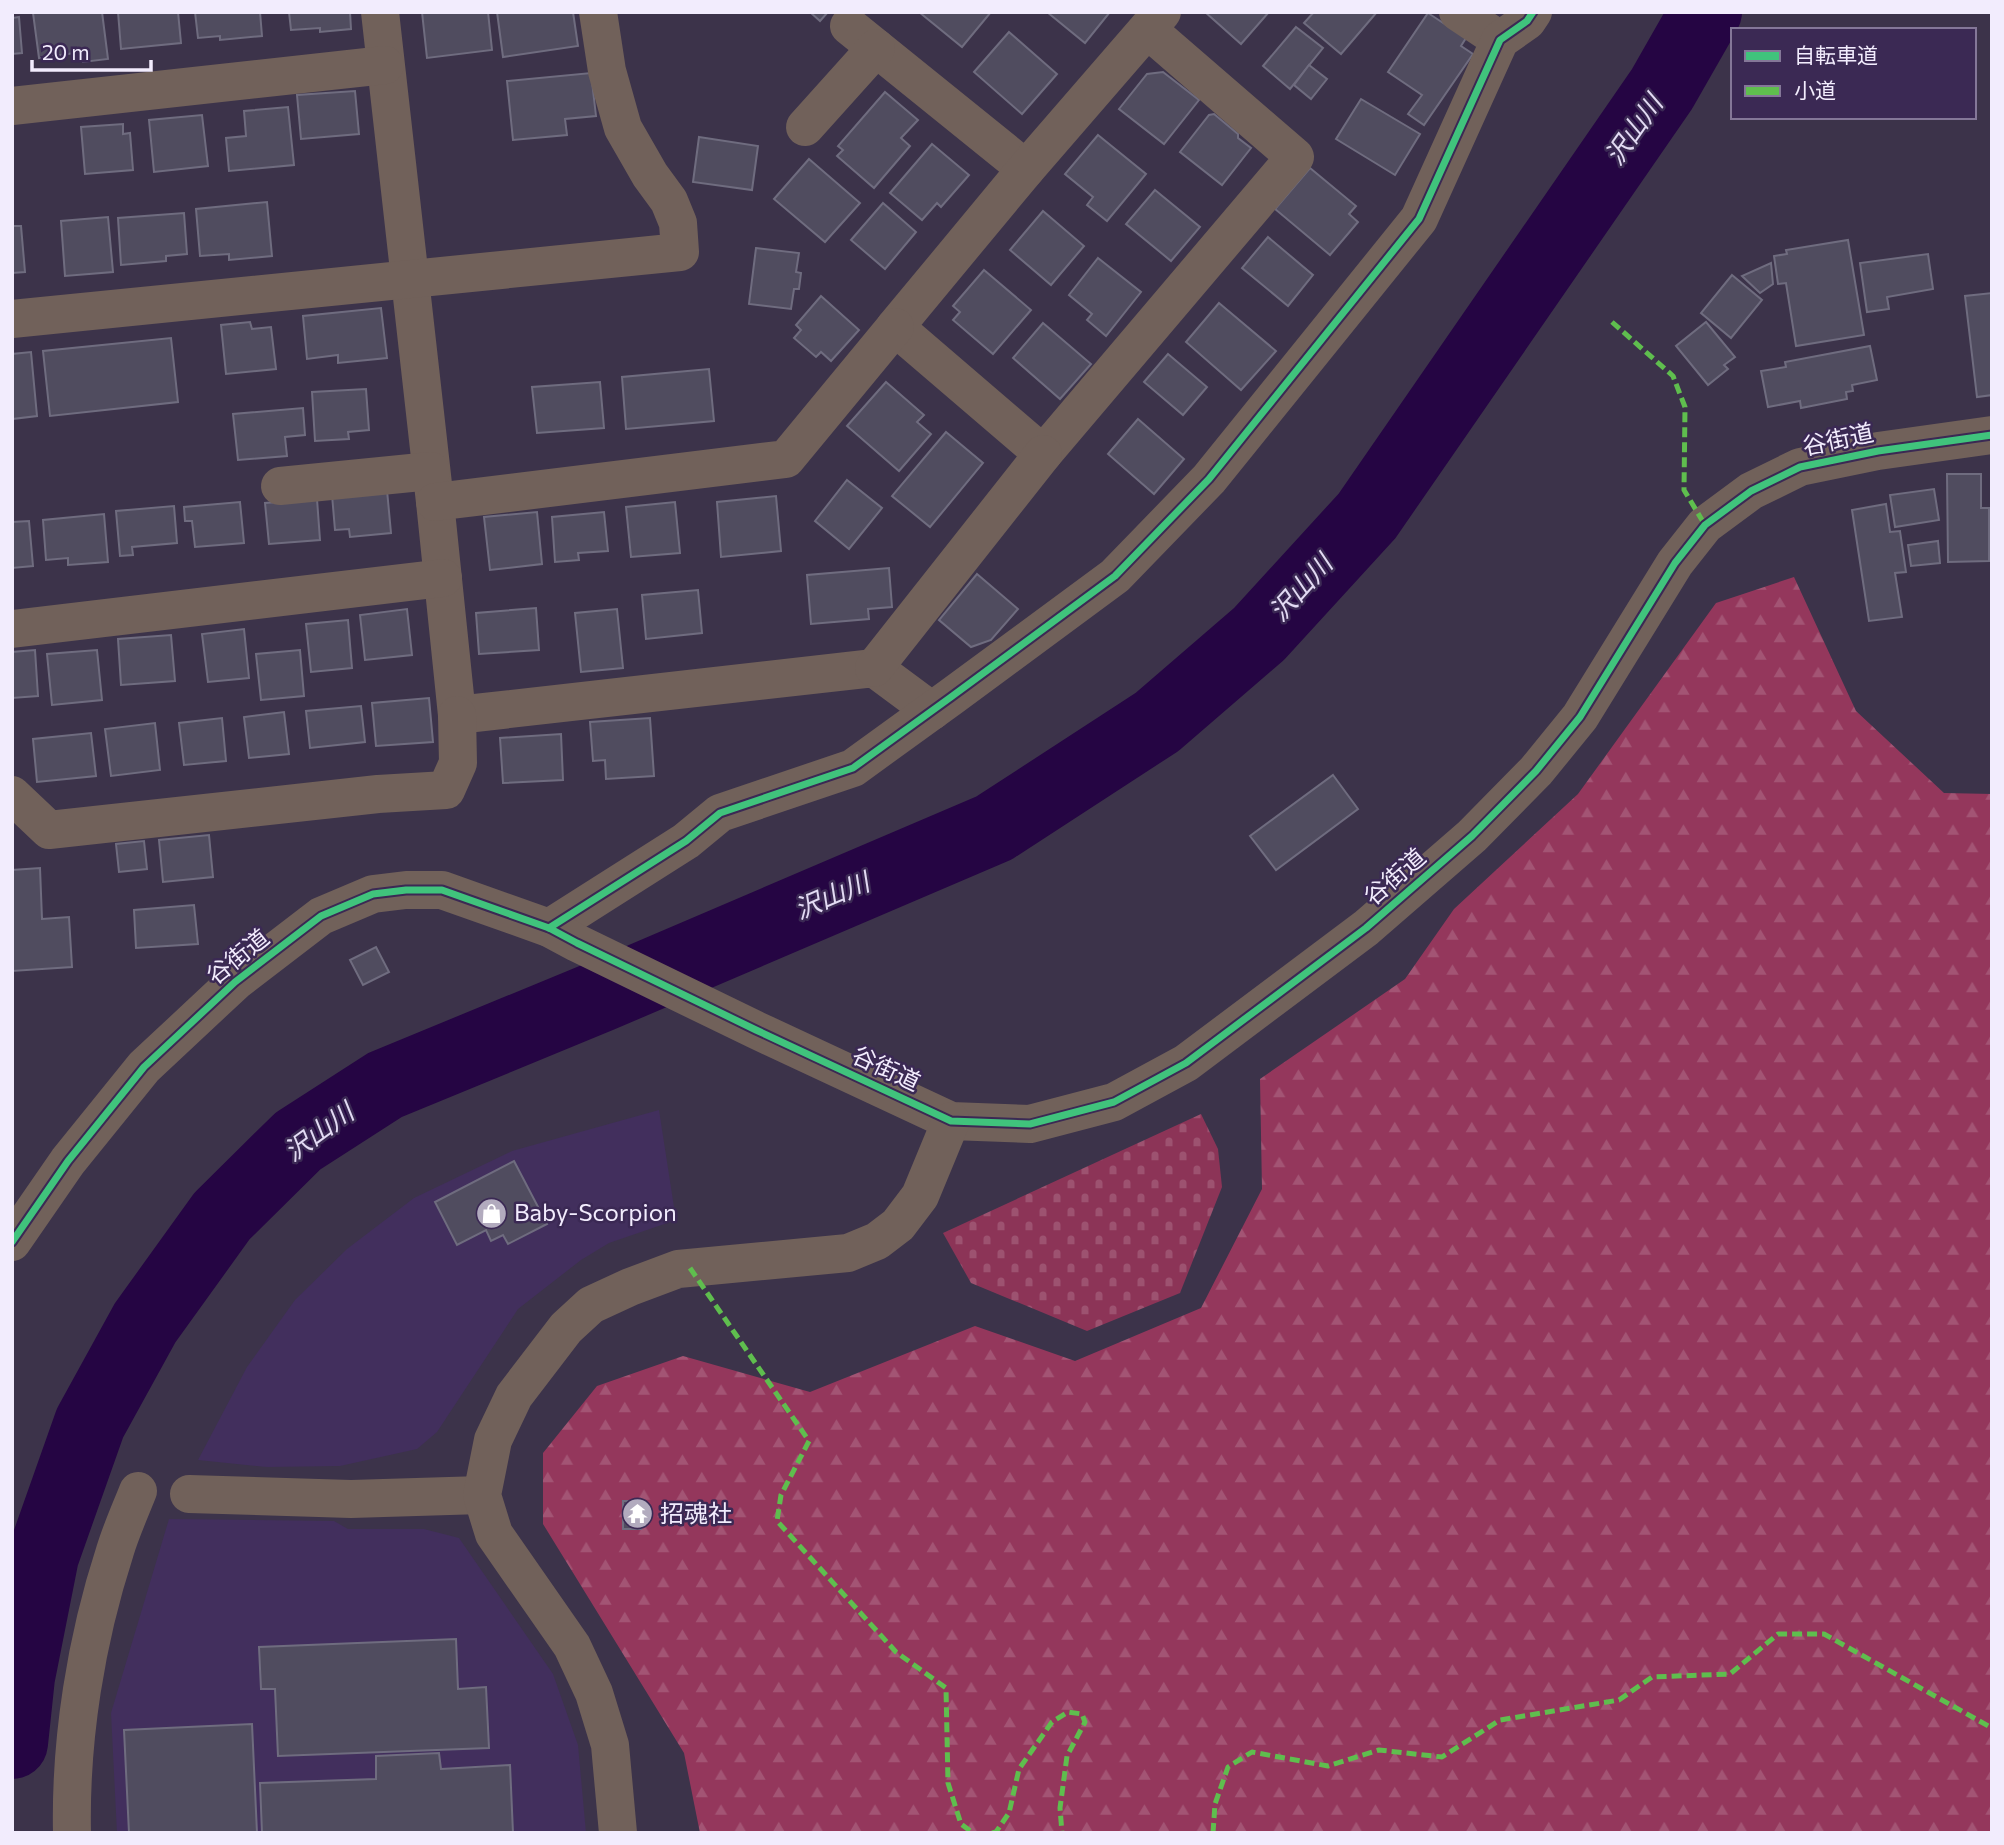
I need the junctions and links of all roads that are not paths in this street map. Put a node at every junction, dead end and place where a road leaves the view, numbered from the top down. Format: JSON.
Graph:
{"nodes":[{"id":1,"x":380,"y":12,"type":"edge"},
{"id":2,"x":598,"y":12,"type":"edge"},
{"id":3,"x":1458,"y":12,"type":"edge"},
{"id":4,"x":1533,"y":12,"type":"edge"},
{"id":5,"x":1155,"y":21,"type":"edge"},
{"id":6,"x":1500,"y":40,"type":"junction"},
{"id":7,"x":385,"y":65,"type":"junction"},
{"id":8,"x":12,"y":106,"type":"edge"},
{"id":9,"x":805,"y":127,"type":"dead end"},
{"id":10,"x":1026,"y":169,"type":"junction"},
{"id":11,"x":410,"y":280,"type":"junction"},
{"id":12,"x":12,"y":319,"type":"edge"},
{"id":13,"x":895,"y":327,"type":"junction"},
{"id":14,"x":1992,"y":435,"type":"edge"},
{"id":15,"x":1043,"y":454,"type":"junction"},
{"id":16,"x":280,"y":486,"type":"dead end"},
{"id":17,"x":433,"y":486,"type":"junction"},
{"id":18,"x":443,"y":578,"type":"junction"},
{"id":19,"x":12,"y":629,"type":"edge"},
{"id":20,"x":873,"y":668,"type":"junction"},
{"id":21,"x":932,"y":711,"type":"junction"},
{"id":22,"x":457,"y":715,"type":"junction"},
{"id":23,"x":12,"y":794,"type":"edge"},
{"id":24,"x":563,"y":935,"type":"junction"},
{"id":25,"x":951,"y":1121,"type":"junction"},
{"id":26,"x":12,"y":1242,"type":"edge"},
{"id":27,"x":138,"y":1491,"type":"dead end"},
{"id":28,"x":189,"y":1494,"type":"dead end"},
{"id":29,"x":482,"y":1495,"type":"junction"},
{"id":30,"x":72,"y":1833,"type":"edge"},
{"id":31,"x":618,"y":1833,"type":"edge"}],
"edges":[{"from":1,"to":7,"type":"street"},
{"from":2,"to":11,"type":"street"},
{"from":3,"to":6,"type":"street"},
{"from":4,"to":6,"type":"street"},
{"from":5,"to":10,"type":"street"},
{"from":5,"to":15,"type":"street"},
{"from":6,"to":21,"type":"street"},
{"from":7,"to":8,"type":"street"},
{"from":7,"to":11,"type":"street"},
{"from":9,"to":10,"type":"street"},
{"from":10,"to":13,"type":"street"},
{"from":11,"to":12,"type":"street"},
{"from":11,"to":17,"type":"street"},
{"from":13,"to":15,"type":"street"},
{"from":13,"to":17,"type":"street"},
{"from":14,"to":25,"type":"street","name":"谷街道"},
{"from":15,"to":20,"type":"street"},
{"from":16,"to":17,"type":"street"},
{"from":17,"to":18,"type":"street"},
{"from":18,"to":19,"type":"street"},
{"from":18,"to":22,"type":"street"},
{"from":20,"to":21,"type":"street"},
{"from":20,"to":22,"type":"street"},
{"from":21,"to":24,"type":"street"},
{"from":22,"to":23,"type":"street"},
{"from":24,"to":25,"type":"street","name":"谷街道"},
{"from":24,"to":26,"type":"street","name":"谷街道"},
{"from":25,"to":29,"type":"street"},
{"from":27,"to":30,"type":"street"},
{"from":28,"to":29,"type":"street"},
{"from":29,"to":31,"type":"street"}]}
